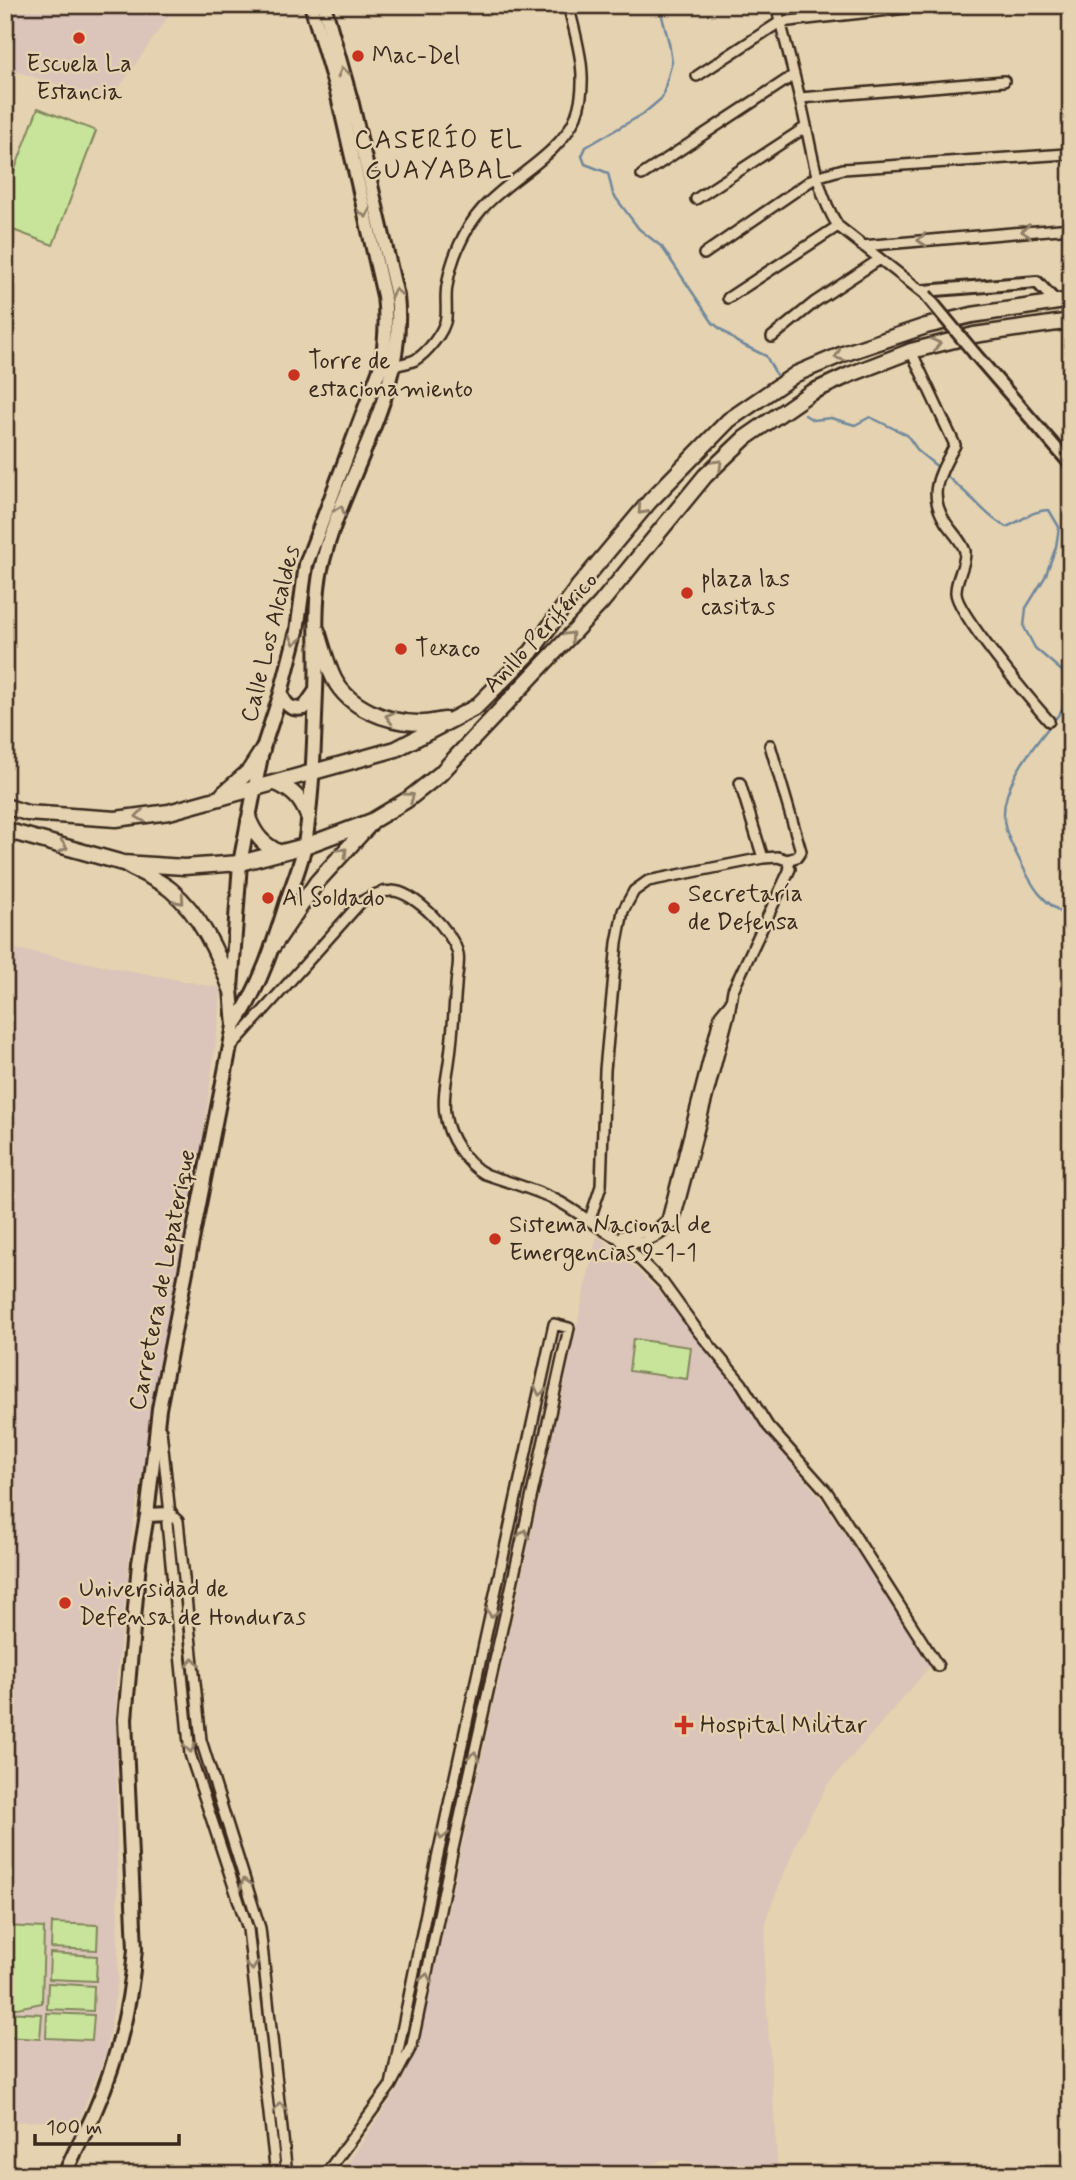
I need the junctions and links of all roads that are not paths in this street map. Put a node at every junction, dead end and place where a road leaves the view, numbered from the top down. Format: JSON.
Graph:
{"nodes":[{"id":1,"x":311,"y":5,"type":"edge"},
{"id":2,"x":324,"y":5,"type":"edge"},
{"id":3,"x":568,"y":5,"type":"edge"},
{"id":4,"x":776,"y":5,"type":"edge"},
{"id":5,"x":934,"y":5,"type":"edge"},
{"id":6,"x":780,"y":22,"type":"junction"},
{"id":7,"x":794,"y":75,"type":"junction"},
{"id":8,"x":697,"y":76,"type":"dead end"},
{"id":9,"x":1004,"y":81,"type":"dead end"},
{"id":10,"x":800,"y":98,"type":"junction"},
{"id":11,"x":806,"y":127,"type":"junction"},
{"id":12,"x":1067,"y":154,"type":"dead end"},
{"id":13,"x":642,"y":175,"type":"dead end"},
{"id":14,"x":816,"y":177,"type":"junction"},
{"id":15,"x":696,"y":199,"type":"dead end"},
{"id":16,"x":838,"y":226,"type":"junction"},
{"id":17,"x":1071,"y":228,"type":"edge"},
{"id":18,"x":862,"y":246,"type":"junction"},
{"id":19,"x":704,"y":254,"type":"dead end"},
{"id":20,"x":880,"y":259,"type":"junction"},
{"id":21,"x":924,"y":293,"type":"junction"},
{"id":22,"x":728,"y":298,"type":"dead end"},
{"id":23,"x":1071,"y":300,"type":"edge"},
{"id":24,"x":1055,"y":301,"type":"junction"},
{"id":25,"x":1071,"y":321,"type":"edge"},
{"id":26,"x":772,"y":337,"type":"dead end"},
{"id":27,"x":911,"y":351,"type":"junction"},
{"id":28,"x":394,"y":366,"type":"junction"},
{"id":29,"x":1071,"y":465,"type":"edge"},
{"id":30,"x":318,"y":632,"type":"junction"},
{"id":31,"x":316,"y":688,"type":"junction"},
{"id":32,"x":281,"y":693,"type":"junction"},
{"id":33,"x":457,"y":718,"type":"junction"},
{"id":34,"x":1049,"y":721,"type":"dead end"},
{"id":35,"x":770,"y":745,"type":"dead end"},
{"id":36,"x":262,"y":751,"type":"junction"},
{"id":37,"x":312,"y":774,"type":"junction"},
{"id":38,"x":276,"y":783,"type":"junction"},
{"id":39,"x":740,"y":783,"type":"dead end"},
{"id":40,"x":254,"y":789,"type":"junction"},
{"id":41,"x":206,"y":802,"type":"junction"},
{"id":42,"x":5,"y":806,"type":"edge"},
{"id":43,"x":307,"y":817,"type":"junction"},
{"id":44,"x":249,"y":820,"type":"junction"},
{"id":45,"x":372,"y":821,"type":"junction"},
{"id":46,"x":5,"y":830,"type":"edge"},
{"id":47,"x":305,"y":846,"type":"junction"},
{"id":48,"x":280,"y":853,"type":"junction"},
{"id":49,"x":763,"y":858,"type":"junction"},
{"id":50,"x":788,"y":860,"type":"junction"},
{"id":51,"x":123,"y":863,"type":"junction"},
{"id":52,"x":240,"y":863,"type":"junction"},
{"id":53,"x":273,"y":946,"type":"junction"},
{"id":54,"x":232,"y":989,"type":"junction"},
{"id":55,"x":234,"y":1026,"type":"junction"},
{"id":56,"x":230,"y":1048,"type":"junction"},
{"id":57,"x":590,"y":1219,"type":"junction"},
{"id":58,"x":617,"y":1236,"type":"junction"},
{"id":59,"x":159,"y":1409,"type":"junction"},
{"id":60,"x":170,"y":1514,"type":"junction"},
{"id":61,"x":147,"y":1516,"type":"junction"},
{"id":62,"x":938,"y":1667,"type":"dead end"},
{"id":63,"x":391,"y":2084,"type":"junction"},
{"id":64,"x":65,"y":2175,"type":"edge"},
{"id":65,"x":276,"y":2175,"type":"edge"},
{"id":66,"x":287,"y":2175,"type":"edge"},
{"id":67,"x":325,"y":2175,"type":"edge"}],
"edges":[{"from":1,"to":32,"type":"main road","name":"Calle Los Alcaldes","one_way":true},
{"from":28,"to":2,"type":"main road","name":"Calle Los Alcaldes","one_way":true},
{"from":3,"to":28,"type":"street"},
{"from":4,"to":6,"type":"street"},
{"from":5,"to":6,"type":"street"},
{"from":6,"to":7,"type":"street"},
{"from":6,"to":8,"type":"street"},
{"from":7,"to":10,"type":"street"},
{"from":7,"to":13,"type":"street"},
{"from":9,"to":10,"type":"street"},
{"from":10,"to":11,"type":"street"},
{"from":11,"to":14,"type":"street"},
{"from":11,"to":15,"type":"street"},
{"from":12,"to":14,"type":"street"},
{"from":14,"to":16,"type":"street"},
{"from":14,"to":19,"type":"street"},
{"from":16,"to":18,"type":"street"},
{"from":16,"to":22,"type":"street"},
{"from":17,"to":18,"type":"street","one_way":true},
{"from":18,"to":20,"type":"street"},
{"from":20,"to":21,"type":"street"},
{"from":20,"to":26,"type":"street"},
{"from":21,"to":24,"type":"street"},
{"from":21,"to":29,"type":"street","bridge":true},
{"from":23,"to":24,"type":"highway","name":"Anillo Periférico"},
{"from":24,"to":33,"type":"highway","name":"Anillo Periférico","one_way":true},
{"from":27,"to":25,"type":"highway","name":"Anillo Periférico","one_way":true},
{"from":27,"to":34,"type":"street"},
{"from":45,"to":27,"type":"highway","name":"Anillo Periférico","one_way":true},
{"from":30,"to":28,"type":"main road","name":"Calle Los Alcaldes","one_way":true},
{"from":30,"to":31,"type":"main road","name":"Calle Los Alcaldes"},
{"from":33,"to":30,"type":"highway","one_way":true},
{"from":31,"to":32,"type":"main road"},
{"from":31,"to":37,"type":"main road","name":"Calle Los Alcaldes"},
{"from":32,"to":36,"type":"main road","name":"Calle Los Alcaldes"},
{"from":33,"to":37,"type":"highway","name":"Anillo Periférico"},
{"from":35,"to":50,"type":"street"},
{"from":36,"to":40,"type":"main road","name":"Calle Los Alcaldes"},
{"from":36,"to":41,"type":"highway"},
{"from":37,"to":38,"type":"highway","name":"Anillo Periférico"},
{"from":37,"to":43,"type":"main road","name":"Carretera de Lepaterique"},
{"from":38,"to":40,"type":"highway","name":"Anillo Periférico"},
{"from":38,"to":43,"type":"highway"},
{"from":39,"to":49,"type":"street"},
{"from":40,"to":41,"type":"highway","name":"Anillo Periférico"},
{"from":40,"to":44,"type":"main road","name":"Carretera de Lepaterique"},
{"from":41,"to":42,"type":"highway","name":"Anillo Periférico","one_way":true},
{"from":43,"to":47,"type":"main road","name":"Carretera de Lepaterique"},
{"from":44,"to":48,"type":"highway"},
{"from":44,"to":52,"type":"main road","name":"Carretera de Lepaterique"},
{"from":45,"to":47,"type":"highway","name":"Anillo Periférico"},
{"from":53,"to":45,"type":"highway","one_way":true},
{"from":46,"to":51,"type":"highway","name":"Anillo Periférico","one_way":true},
{"from":47,"to":48,"type":"highway","name":"Anillo Periférico"},
{"from":47,"to":53,"type":"main road","name":"Carretera de Lepaterique"},
{"from":48,"to":52,"type":"highway","name":"Anillo Periférico"},
{"from":49,"to":50,"type":"street"},
{"from":49,"to":57,"type":"street"},
{"from":50,"to":58,"type":"street"},
{"from":51,"to":52,"type":"highway","name":"Anillo Periférico"},
{"from":51,"to":54,"type":"highway","one_way":true},
{"from":52,"to":54,"type":"main road","name":"Carretera de Lepaterique"},
{"from":53,"to":55,"type":"main road","name":"Carretera de Lepaterique"},
{"from":54,"to":55,"type":"main road","name":"Carretera de Lepaterique"},
{"from":55,"to":56,"type":"main road","name":"Carretera de Lepaterique"},
{"from":56,"to":57,"type":"street"},
{"from":56,"to":59,"type":"main road","name":"Carretera de Lepaterique"},
{"from":57,"to":58,"type":"street"},
{"from":58,"to":62,"type":"street"},
{"from":59,"to":60,"type":"street"},
{"from":59,"to":61,"type":"main road","name":"Carretera de Lepaterique"},
{"from":60,"to":61,"type":"main road"},
{"from":60,"to":65,"type":"street","one_way":true},
{"from":66,"to":60,"type":"street","one_way":true},
{"from":61,"to":64,"type":"main road","name":"Carretera de Lepaterique"},
{"from":63,"to":63,"type":"street","one_way":true},
{"from":63,"to":67,"type":"street"}]}
